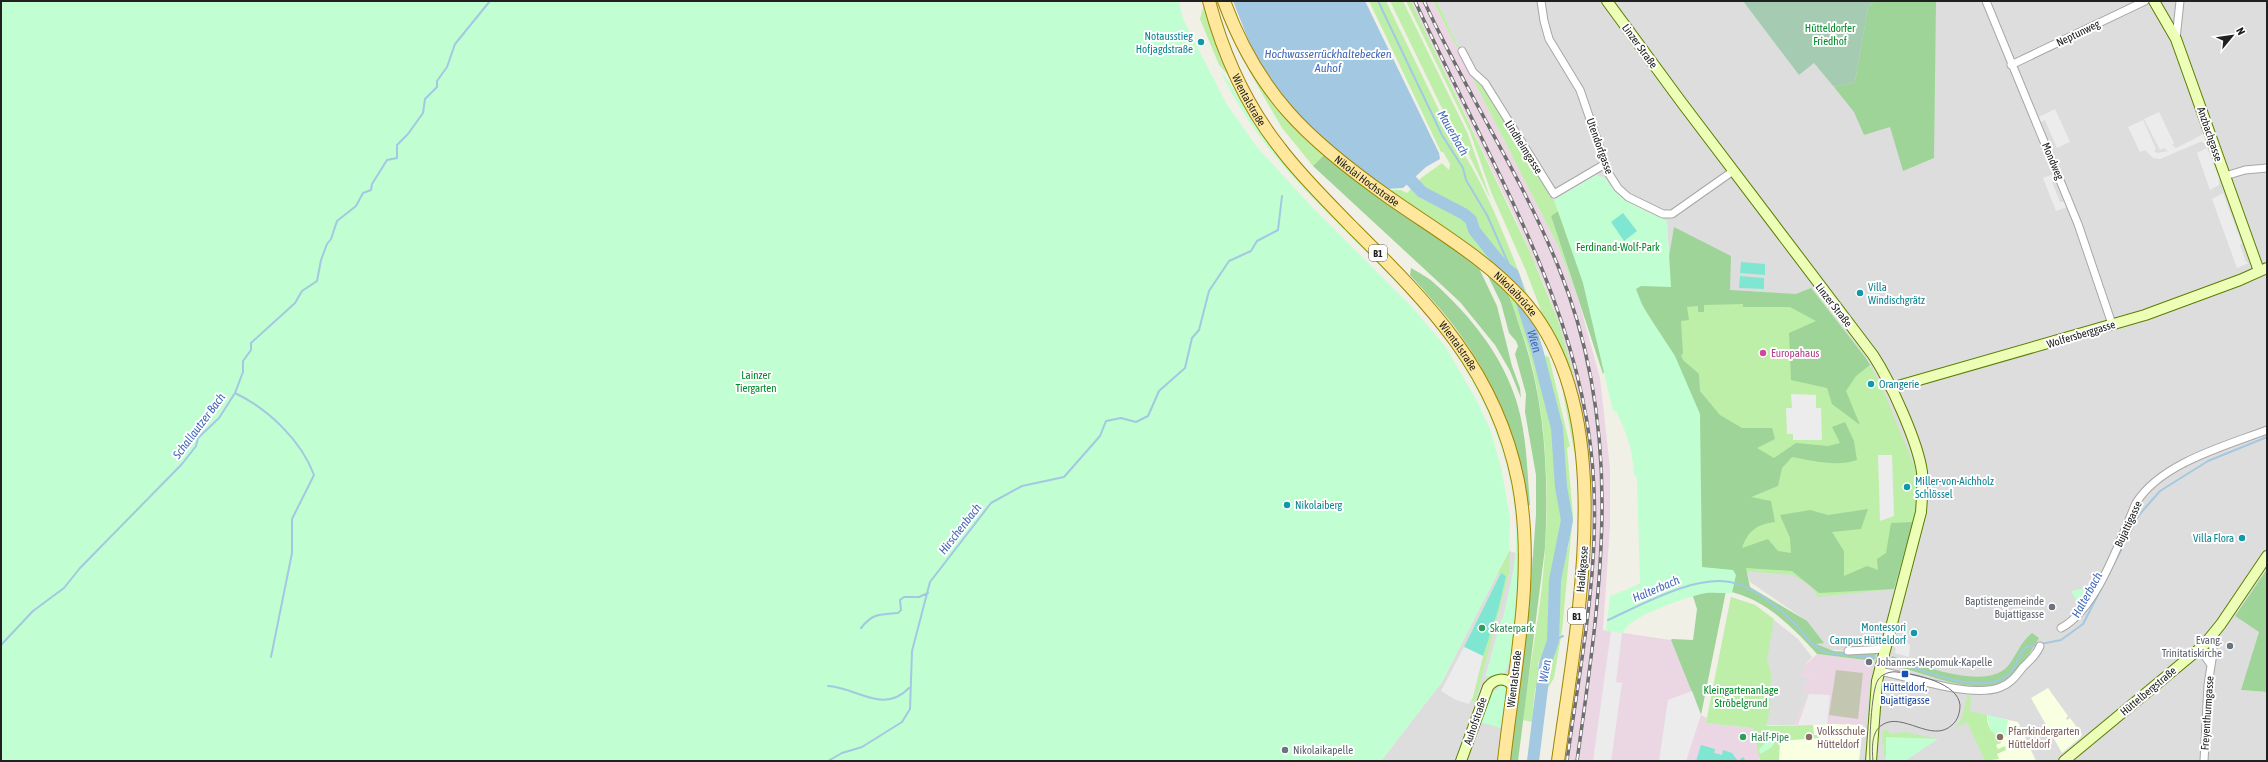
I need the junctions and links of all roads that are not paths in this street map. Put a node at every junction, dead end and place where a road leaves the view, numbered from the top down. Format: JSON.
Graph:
{"nodes":[{"id":1,"x":1209,"y":1,"type":"edge"},
{"id":2,"x":1224,"y":1,"type":"edge"},
{"id":3,"x":1541,"y":1,"type":"edge"},
{"id":4,"x":1608,"y":1,"type":"edge"},
{"id":5,"x":1986,"y":1,"type":"edge"},
{"id":6,"x":2145,"y":1,"type":"edge"},
{"id":7,"x":2154,"y":1,"type":"edge"},
{"id":8,"x":2180,"y":1,"type":"edge"},
{"id":9,"x":2176,"y":39,"type":"junction"},
{"id":10,"x":1462,"y":51,"type":"dead end"},
{"id":11,"x":2011,"y":65,"type":"junction"},
{"id":12,"x":1316,"y":142,"type":"joint"},
{"id":13,"x":1605,"y":164,"type":"junction"},
{"id":14,"x":2267,"y":168,"type":"edge"},
{"id":15,"x":1733,"y":171,"type":"junction"},
{"id":16,"x":2225,"y":176,"type":"junction"},
{"id":17,"x":1419,"y":218,"type":"joint"},
{"id":18,"x":2263,"y":269,"type":"edge"},
{"id":19,"x":2112,"y":324,"type":"junction"},
{"id":20,"x":1891,"y":388,"type":"junction"},
{"id":21,"x":2267,"y":430,"type":"edge"},
{"id":22,"x":1583,"y":471,"type":"joint"},
{"id":23,"x":2267,"y":556,"type":"edge"},
{"id":24,"x":2061,"y":628,"type":"dead end"},
{"id":25,"x":2209,"y":640,"type":"junction"},
{"id":26,"x":2040,"y":646,"type":"dead end"},
{"id":27,"x":2200,"y":648,"type":"junction"},
{"id":28,"x":1848,"y":651,"type":"dead end"},
{"id":29,"x":1883,"y":659,"type":"junction"},
{"id":30,"x":2211,"y":664,"type":"junction"},
{"id":31,"x":1512,"y":686,"type":"junction"},
{"id":32,"x":1461,"y":761,"type":"edge"},
{"id":33,"x":1504,"y":761,"type":"edge"},
{"id":34,"x":1558,"y":761,"type":"edge"},
{"id":35,"x":1871,"y":761,"type":"edge"},
{"id":36,"x":2064,"y":761,"type":"edge"},
{"id":37,"x":2204,"y":761,"type":"edge"}],
"edges":[{"from":1,"to":31,"type":"main road","name":"Wientalstraße","number":"B1"},
{"from":2,"to":12,"type":"main road","name":"Wientalstraße","number":"B1"},
{"from":3,"to":13,"type":"street","name":"Utendorfgasse"},
{"from":4,"to":15,"type":"main road","name":"Linzer Straße"},
{"from":5,"to":11,"type":"street","name":"Mondweg"},
{"from":6,"to":11,"type":"street","name":"Neptunweg"},
{"from":7,"to":9,"type":"main road","name":"Anzbachgasse"},
{"from":8,"to":9,"type":"street"},
{"from":9,"to":16,"type":"main road","name":"Anzbachgasse"},
{"from":10,"to":13,"type":"street","name":"Lindheimgasse"},
{"from":11,"to":19,"type":"street","name":"Mondweg"},
{"from":12,"to":17,"type":"main road","name":"Nikolai Hochstraße","number":"B1"},
{"from":13,"to":15,"type":"street","name":"Utendorfgasse"},
{"from":14,"to":16,"type":"street"},
{"from":15,"to":20,"type":"main road","name":"Linzer Straße"},
{"from":16,"to":18,"type":"main road","name":"Anzbachgasse"},
{"from":17,"to":22,"type":"main road","name":"Nikolaibrücke","number":"B1"},
{"from":18,"to":19,"type":"main road","name":"Wolfersberggasse"},
{"from":19,"to":20,"type":"main road","name":"Wolfersberggasse"},
{"from":20,"to":29,"type":"main road","name":"Linzer Straße"},
{"from":21,"to":24,"type":"street","name":"Bujattigasse"},
{"from":22,"to":34,"type":"main road","name":"Hadikgasse","number":"B1"},
{"from":23,"to":25,"type":"main road","name":"Hüttelbergstraße"},
{"from":25,"to":27,"type":"main road","name":"Hüttelbergstraße"},
{"from":25,"to":30,"type":"street","name":"Freyenthurmgasse"},
{"from":26,"to":29,"type":"street"},
{"from":27,"to":30,"type":"street","name":"Freyenthurmgasse"},
{"from":27,"to":36,"type":"main road","name":"Hüttelbergstraße"},
{"from":28,"to":29,"type":"street"},
{"from":29,"to":35,"type":"main road","name":"Linzer Straße"},
{"from":30,"to":37,"type":"street","name":"Freyenthurmgasse"},
{"from":31,"to":32,"type":"main road","name":"Auhofstraße"},
{"from":31,"to":33,"type":"main road","name":"Wientalstraße","number":"B1"}]}
